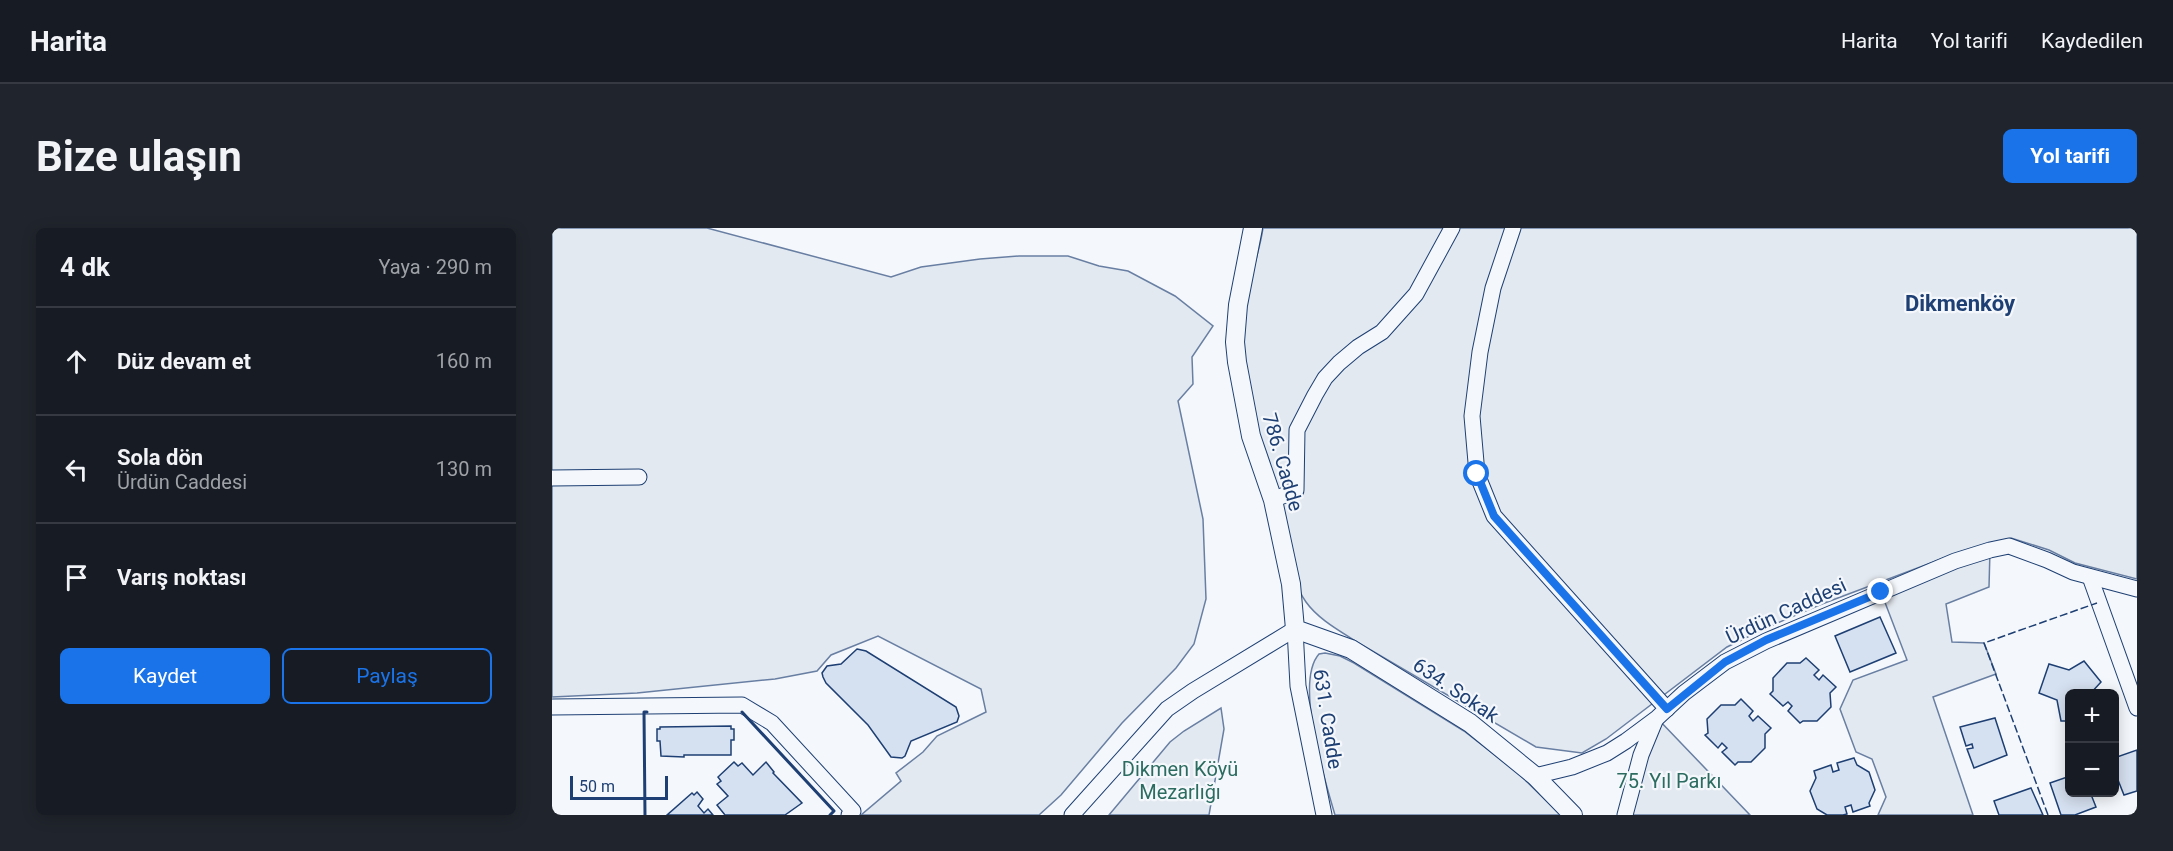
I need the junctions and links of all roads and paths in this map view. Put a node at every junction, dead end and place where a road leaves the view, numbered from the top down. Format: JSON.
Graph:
{"nodes":[{"id":1,"x":1253,"y":228,"type":"edge"},
{"id":2,"x":1452,"y":228,"type":"edge"},
{"id":3,"x":1513,"y":228,"type":"edge"},
{"id":4,"x":639,"y":477,"type":"dead end"},
{"id":5,"x":552,"y":478,"type":"edge"},
{"id":6,"x":1273,"y":500,"type":"junction"},
{"id":7,"x":2090,"y":577,"type":"junction"},
{"id":8,"x":2137,"y":589,"type":"edge"},
{"id":9,"x":1295,"y":629,"type":"junction"},
{"id":10,"x":552,"y":707,"type":"edge"},
{"id":11,"x":2137,"y":708,"type":"edge"},
{"id":12,"x":1662,"y":713,"type":"junction"},
{"id":13,"x":1535,"y":776,"type":"junction"},
{"id":14,"x":851,"y":813,"type":"edge"},
{"id":15,"x":1072,"y":815,"type":"edge"},
{"id":16,"x":1324,"y":815,"type":"edge"},
{"id":17,"x":1574,"y":815,"type":"edge"},
{"id":18,"x":1625,"y":815,"type":"edge"}],
"edges":[{"from":1,"to":6,"type":"main road","name":"786. Cadde"},
{"from":2,"to":6,"type":"street"},
{"from":3,"to":12,"type":"street"},
{"from":4,"to":5,"type":"street"},
{"from":6,"to":9,"type":"main road","name":"786. Cadde"},
{"from":7,"to":8,"type":"street"},
{"from":7,"to":11,"type":"street"},
{"from":7,"to":12,"type":"street","name":"Ürdün Caddesi"},
{"from":9,"to":13,"type":"main road","name":"634. Sokak"},
{"from":9,"to":15,"type":"street"},
{"from":9,"to":16,"type":"street","name":"631. Cadde"},
{"from":10,"to":14,"type":"street"},
{"from":12,"to":13,"type":"street"},
{"from":12,"to":18,"type":"street","name":"Ürdün Caddesi"},
{"from":13,"to":17,"type":"main road","name":"634. Sokak"}]}
